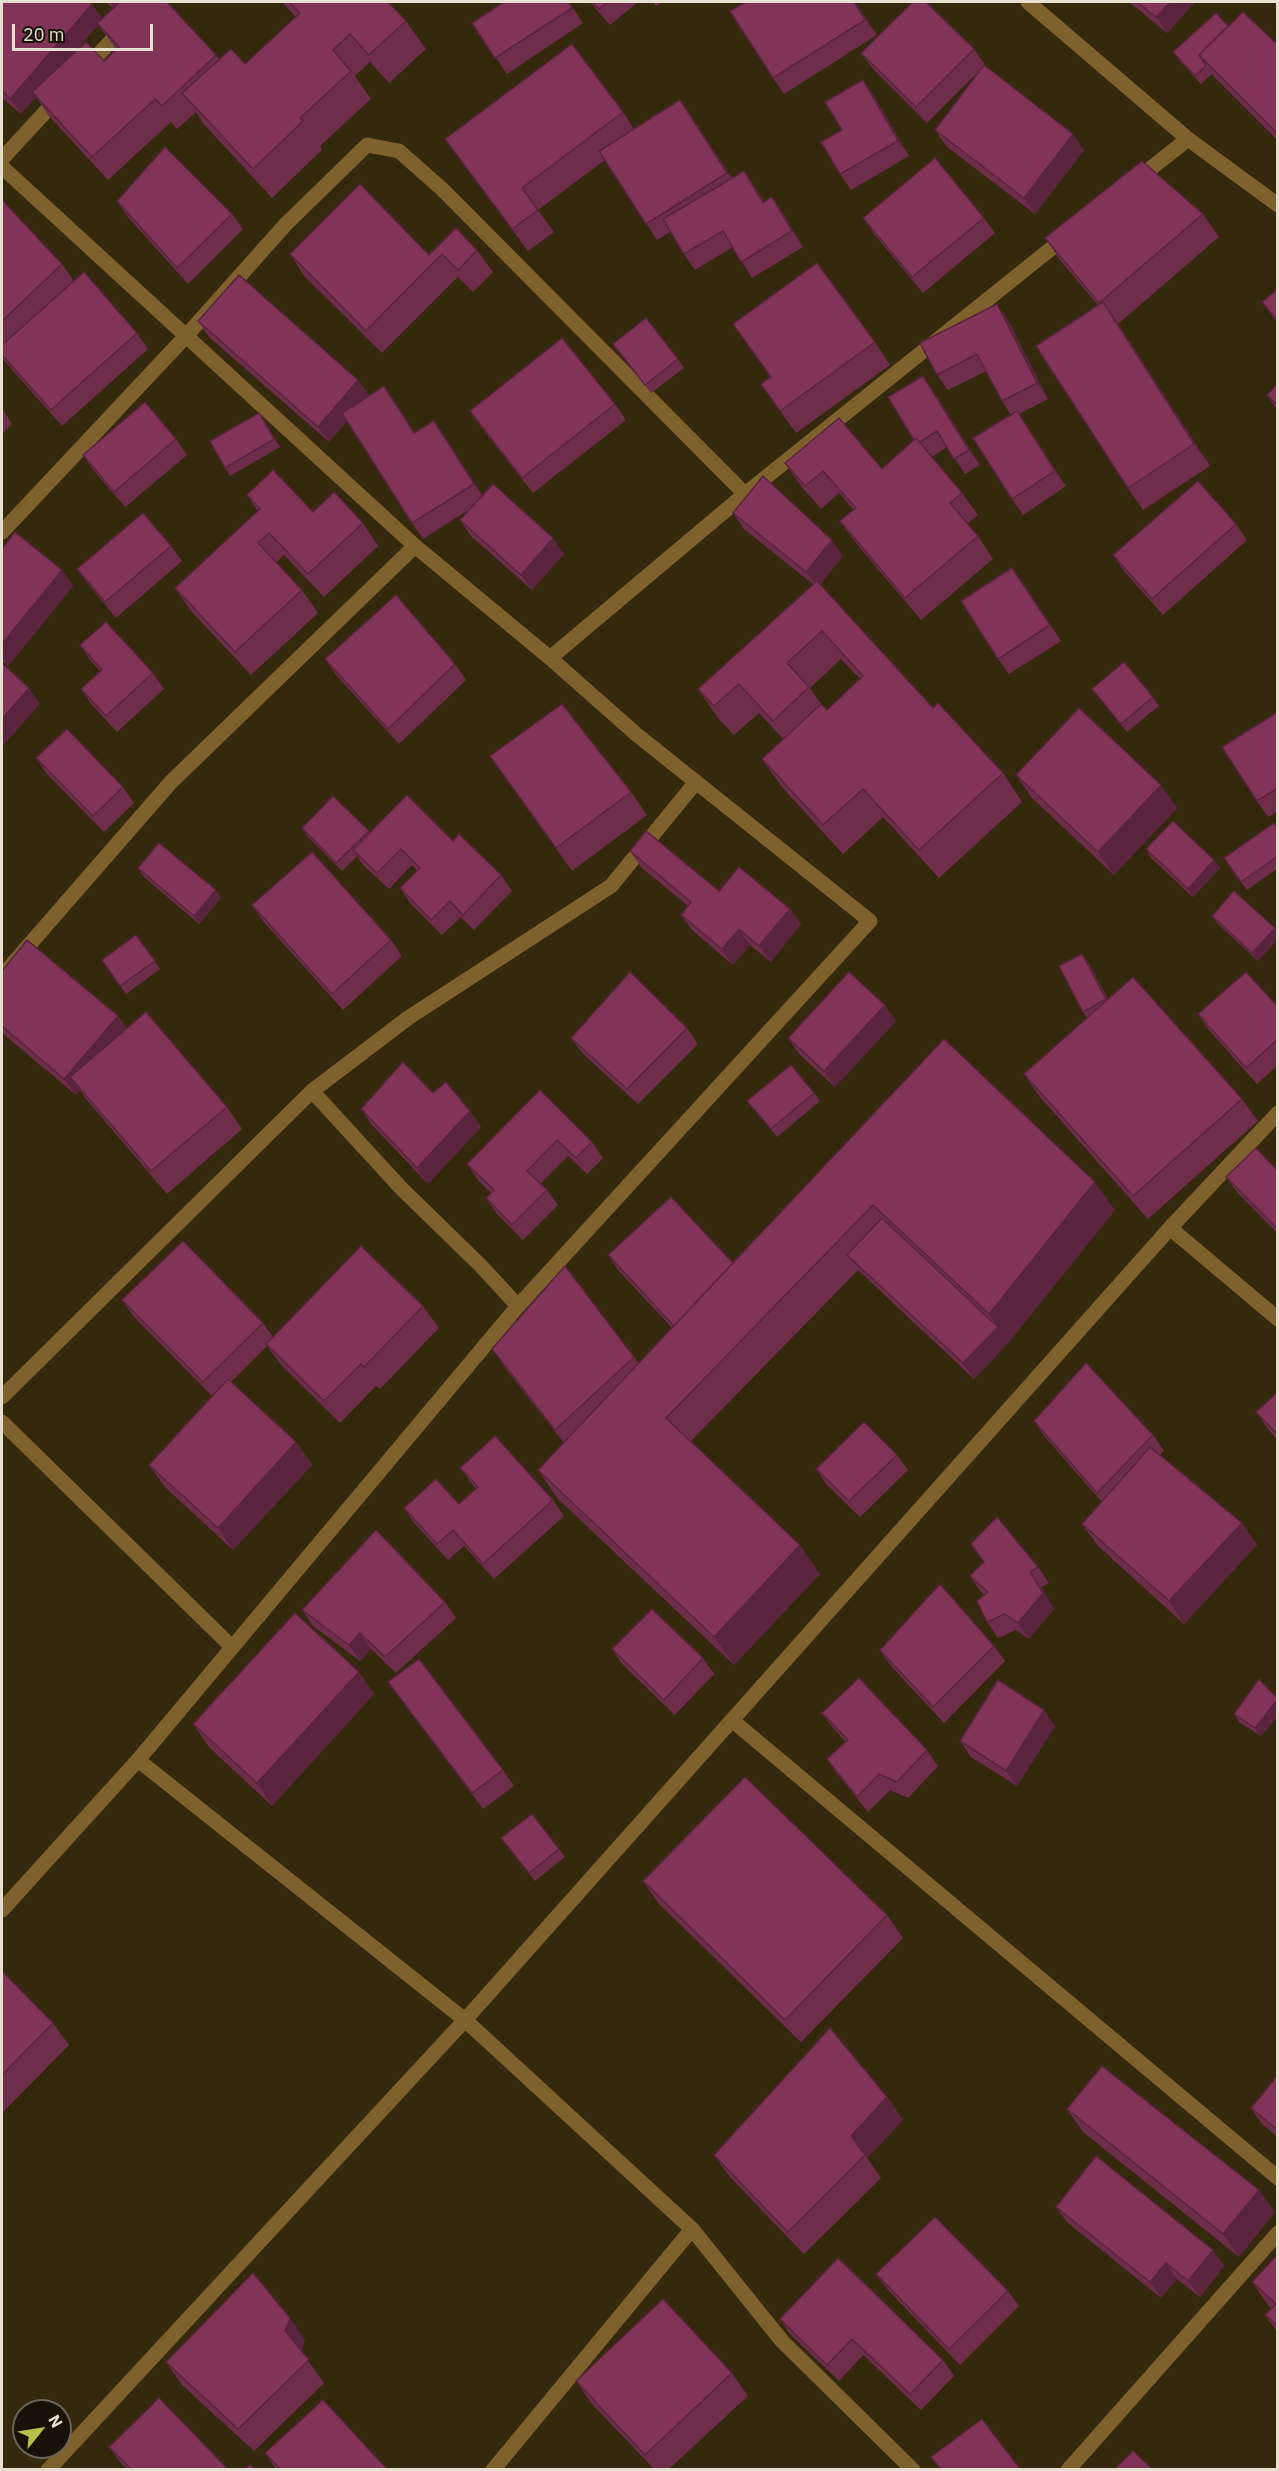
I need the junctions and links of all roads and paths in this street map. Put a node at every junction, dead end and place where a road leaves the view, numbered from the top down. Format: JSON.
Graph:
{"nodes":[{"id":1,"x":147,"y":2,"type":"edge"},
{"id":2,"x":1028,"y":2,"type":"edge"},
{"id":3,"x":1188,"y":139,"type":"junction"},
{"id":4,"x":2,"y":159,"type":"edge"},
{"id":5,"x":2,"y":167,"type":"edge"},
{"id":6,"x":1123,"y":191,"type":"edge"},
{"id":7,"x":1278,"y":205,"type":"edge"},
{"id":8,"x":1077,"y":228,"type":"edge"},
{"id":9,"x":187,"y":335,"type":"junction"},
{"id":10,"x":745,"y":494,"type":"junction"},
{"id":11,"x":2,"y":532,"type":"edge"},
{"id":12,"x":415,"y":546,"type":"junction"},
{"id":13,"x":550,"y":658,"type":"junction"},
{"id":14,"x":696,"y":782,"type":"junction"},
{"id":15,"x":2,"y":976,"type":"edge"},
{"id":16,"x":312,"y":1091,"type":"junction"},
{"id":17,"x":1278,"y":1113,"type":"edge"},
{"id":18,"x":1170,"y":1228,"type":"junction"},
{"id":19,"x":518,"y":1306,"type":"junction"},
{"id":20,"x":1278,"y":1319,"type":"edge"},
{"id":21,"x":2,"y":1397,"type":"edge"},
{"id":22,"x":2,"y":1422,"type":"edge"},
{"id":23,"x":232,"y":1647,"type":"junction"},
{"id":24,"x":733,"y":1720,"type":"junction"},
{"id":25,"x":138,"y":1760,"type":"junction"},
{"id":26,"x":2,"y":1910,"type":"edge"},
{"id":27,"x":465,"y":2020,"type":"junction"},
{"id":28,"x":1278,"y":2178,"type":"edge"},
{"id":29,"x":692,"y":2229,"type":"junction"},
{"id":30,"x":1278,"y":2233,"type":"edge"},
{"id":31,"x":48,"y":2469,"type":"edge"},
{"id":32,"x":493,"y":2469,"type":"edge"},
{"id":33,"x":913,"y":2469,"type":"edge"},
{"id":34,"x":1068,"y":2469,"type":"edge"}],
"edges":[{"from":1,"to":4,"type":"street"},
{"from":2,"to":3,"type":"street"},
{"from":3,"to":6,"type":"street"},
{"from":3,"to":7,"type":"street"},
{"from":5,"to":9,"type":"street"},
{"from":8,"to":10,"type":"street"},
{"from":9,"to":10,"type":"street"},
{"from":9,"to":11,"type":"street"},
{"from":9,"to":12,"type":"street"},
{"from":10,"to":13,"type":"street"},
{"from":12,"to":13,"type":"street"},
{"from":12,"to":15,"type":"street"},
{"from":13,"to":14,"type":"street"},
{"from":14,"to":16,"type":"street"},
{"from":14,"to":19,"type":"street"},
{"from":16,"to":19,"type":"street"},
{"from":16,"to":21,"type":"street"},
{"from":17,"to":18,"type":"street"},
{"from":18,"to":20,"type":"street"},
{"from":18,"to":24,"type":"street"},
{"from":19,"to":23,"type":"street"},
{"from":22,"to":23,"type":"street"},
{"from":23,"to":25,"type":"street"},
{"from":24,"to":27,"type":"street"},
{"from":24,"to":28,"type":"street"},
{"from":25,"to":26,"type":"street"},
{"from":25,"to":27,"type":"street"},
{"from":27,"to":29,"type":"street"},
{"from":27,"to":31,"type":"street"},
{"from":29,"to":32,"type":"street"},
{"from":29,"to":33,"type":"street"},
{"from":30,"to":34,"type":"street"}]}
